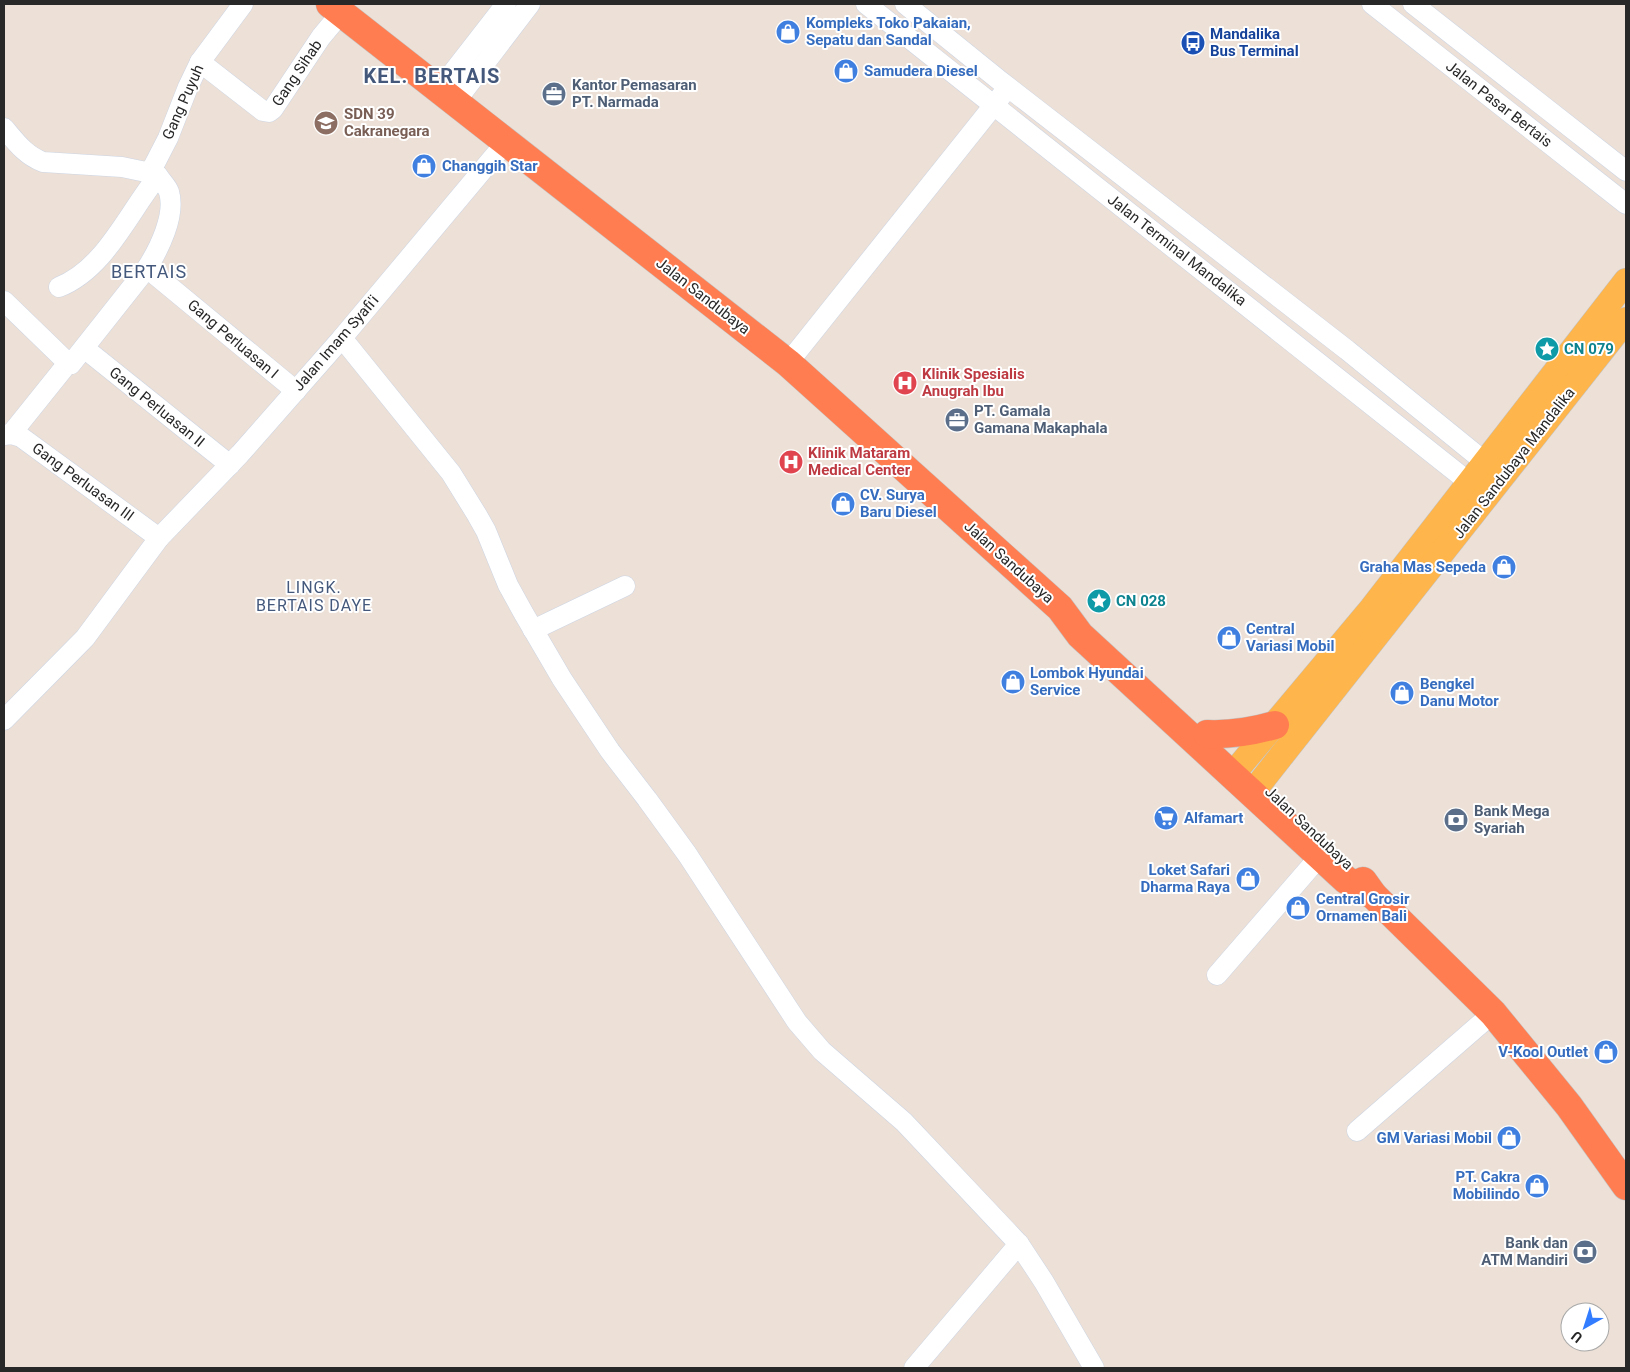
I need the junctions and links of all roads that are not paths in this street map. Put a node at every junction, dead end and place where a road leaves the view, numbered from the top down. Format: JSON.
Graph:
{"nodes":[{"id":1,"x":243,"y":4,"type":"edge"},
{"id":2,"x":506,"y":4,"type":"edge"},
{"id":3,"x":530,"y":4,"type":"edge"},
{"id":4,"x":866,"y":4,"type":"edge"},
{"id":5,"x":905,"y":4,"type":"edge"},
{"id":6,"x":1372,"y":4,"type":"edge"},
{"id":7,"x":1413,"y":4,"type":"edge"},
{"id":8,"x":336,"y":8,"type":"edge"},
{"id":9,"x":200,"y":62,"type":"junction"},
{"id":10,"x":1008,"y":87,"type":"junction"},
{"id":11,"x":448,"y":95,"type":"junction"},
{"id":12,"x":994,"y":105,"type":"junction"},
{"id":13,"x":4,"y":128,"type":"edge"},
{"id":14,"x":507,"y":141,"type":"junction"},
{"id":15,"x":1626,"y":171,"type":"edge"},
{"id":16,"x":150,"y":172,"type":"junction"},
{"id":17,"x":1626,"y":204,"type":"edge"},
{"id":18,"x":147,"y":268,"type":"junction"},
{"id":19,"x":1626,"y":282,"type":"edge"},
{"id":20,"x":58,"y":287,"type":"dead end"},
{"id":21,"x":4,"y":301,"type":"edge"},
{"id":22,"x":1626,"y":320,"type":"edge"},
{"id":23,"x":342,"y":338,"type":"junction"},
{"id":24,"x":84,"y":348,"type":"junction"},
{"id":25,"x":788,"y":363,"type":"junction"},
{"id":26,"x":68,"y":364,"type":"junction"},
{"id":27,"x":296,"y":391,"type":"junction"},
{"id":28,"x":7,"y":435,"type":"edge"},
{"id":29,"x":230,"y":465,"type":"junction"},
{"id":30,"x":1494,"y":470,"type":"junction"},
{"id":31,"x":1478,"y":490,"type":"junction"},
{"id":32,"x":158,"y":538,"type":"junction"},
{"id":33,"x":625,"y":586,"type":"dead end"},
{"id":34,"x":1060,"y":608,"type":"junction"},
{"id":35,"x":533,"y":630,"type":"junction"},
{"id":36,"x":4,"y":720,"type":"edge"},
{"id":37,"x":1275,"y":725,"type":"junction"},
{"id":38,"x":1207,"y":734,"type":"junction"},
{"id":39,"x":1246,"y":779,"type":"junction"},
{"id":40,"x":1320,"y":856,"type":"junction"},
{"id":41,"x":1373,"y":895,"type":"junction"},
{"id":42,"x":1217,"y":975,"type":"dead end"},
{"id":43,"x":1493,"y":1013,"type":"junction"},
{"id":44,"x":1357,"y":1131,"type":"dead end"},
{"id":45,"x":1626,"y":1186,"type":"edge"},
{"id":46,"x":1018,"y":1244,"type":"junction"},
{"id":47,"x":914,"y":1368,"type":"edge"},
{"id":48,"x":1094,"y":1368,"type":"edge"}],
"edges":[{"from":1,"to":9,"type":"street","name":"Gang Puyuh"},
{"from":2,"to":11,"type":"street"},
{"from":3,"to":11,"type":"street"},
{"from":4,"to":12,"type":"street","name":"Jalan Terminal Mandalika"},
{"from":5,"to":10,"type":"street"},
{"from":6,"to":17,"type":"street","name":"Jalan Pasar Bertais"},
{"from":7,"to":15,"type":"street"},
{"from":8,"to":9,"type":"street","name":"Gang Sihab"},
{"from":8,"to":11,"type":"highway","name":"Jalan Sandubaya"},
{"from":9,"to":16,"type":"street","name":"Gang Puyuh"},
{"from":10,"to":12,"type":"street"},
{"from":10,"to":30,"type":"street"},
{"from":11,"to":14,"type":"highway","name":"Jalan Sandubaya"},
{"from":12,"to":25,"type":"street"},
{"from":12,"to":31,"type":"street","name":"Jalan Terminal Mandalika"},
{"from":13,"to":16,"type":"street"},
{"from":14,"to":23,"type":"street","name":"Jalan Imam Syafi'i"},
{"from":14,"to":25,"type":"highway","name":"Jalan Sandubaya"},
{"from":16,"to":18,"type":"street"},
{"from":16,"to":20,"type":"street","name":"Gang Puyuh"},
{"from":18,"to":24,"type":"street"},
{"from":18,"to":27,"type":"street","name":"Gang Perluasan I"},
{"from":19,"to":30,"type":"main road"},
{"from":21,"to":26,"type":"street"},
{"from":22,"to":30,"type":"main road","name":"Jalan Sandubaya Mandalika"},
{"from":23,"to":27,"type":"street","name":"Jalan Imam Syafi'i"},
{"from":23,"to":35,"type":"street"},
{"from":24,"to":26,"type":"street"},
{"from":24,"to":29,"type":"street","name":"Gang Perluasan II"},
{"from":25,"to":34,"type":"highway","name":"Jalan Sandubaya"},
{"from":26,"to":28,"type":"street"},
{"from":27,"to":29,"type":"street","name":"Jalan Imam Syafi'i"},
{"from":28,"to":32,"type":"street","name":"Gang Perluasan III"},
{"from":29,"to":32,"type":"street","name":"Jalan Imam Syafi'i"},
{"from":30,"to":31,"type":"main road","name":"Jalan Sandubaya Mandalika"},
{"from":31,"to":37,"type":"main road"},
{"from":31,"to":39,"type":"main road","name":"Jalan Sandubaya Mandalika"},
{"from":32,"to":36,"type":"street","name":"Jalan Imam Syafi'i"},
{"from":33,"to":35,"type":"street"},
{"from":34,"to":38,"type":"highway","name":"Jalan Sandubaya"},
{"from":34,"to":39,"type":"highway","name":"Jalan Sandubaya"},
{"from":35,"to":46,"type":"street"},
{"from":37,"to":38,"type":"highway"},
{"from":37,"to":39,"type":"main road"},
{"from":38,"to":39,"type":"highway","name":"Jalan Sandubaya"},
{"from":39,"to":40,"type":"highway","name":"Jalan Sandubaya"},
{"from":39,"to":41,"type":"highway","name":"Jalan Sandubaya"},
{"from":40,"to":41,"type":"highway","name":"Jalan Sandubaya"},
{"from":40,"to":42,"type":"street"},
{"from":41,"to":43,"type":"highway","name":"Jalan Sandubaya"},
{"from":43,"to":44,"type":"street"},
{"from":43,"to":45,"type":"highway","name":"Jalan Sandubaya"},
{"from":46,"to":47,"type":"street"},
{"from":46,"to":48,"type":"street"}]}
